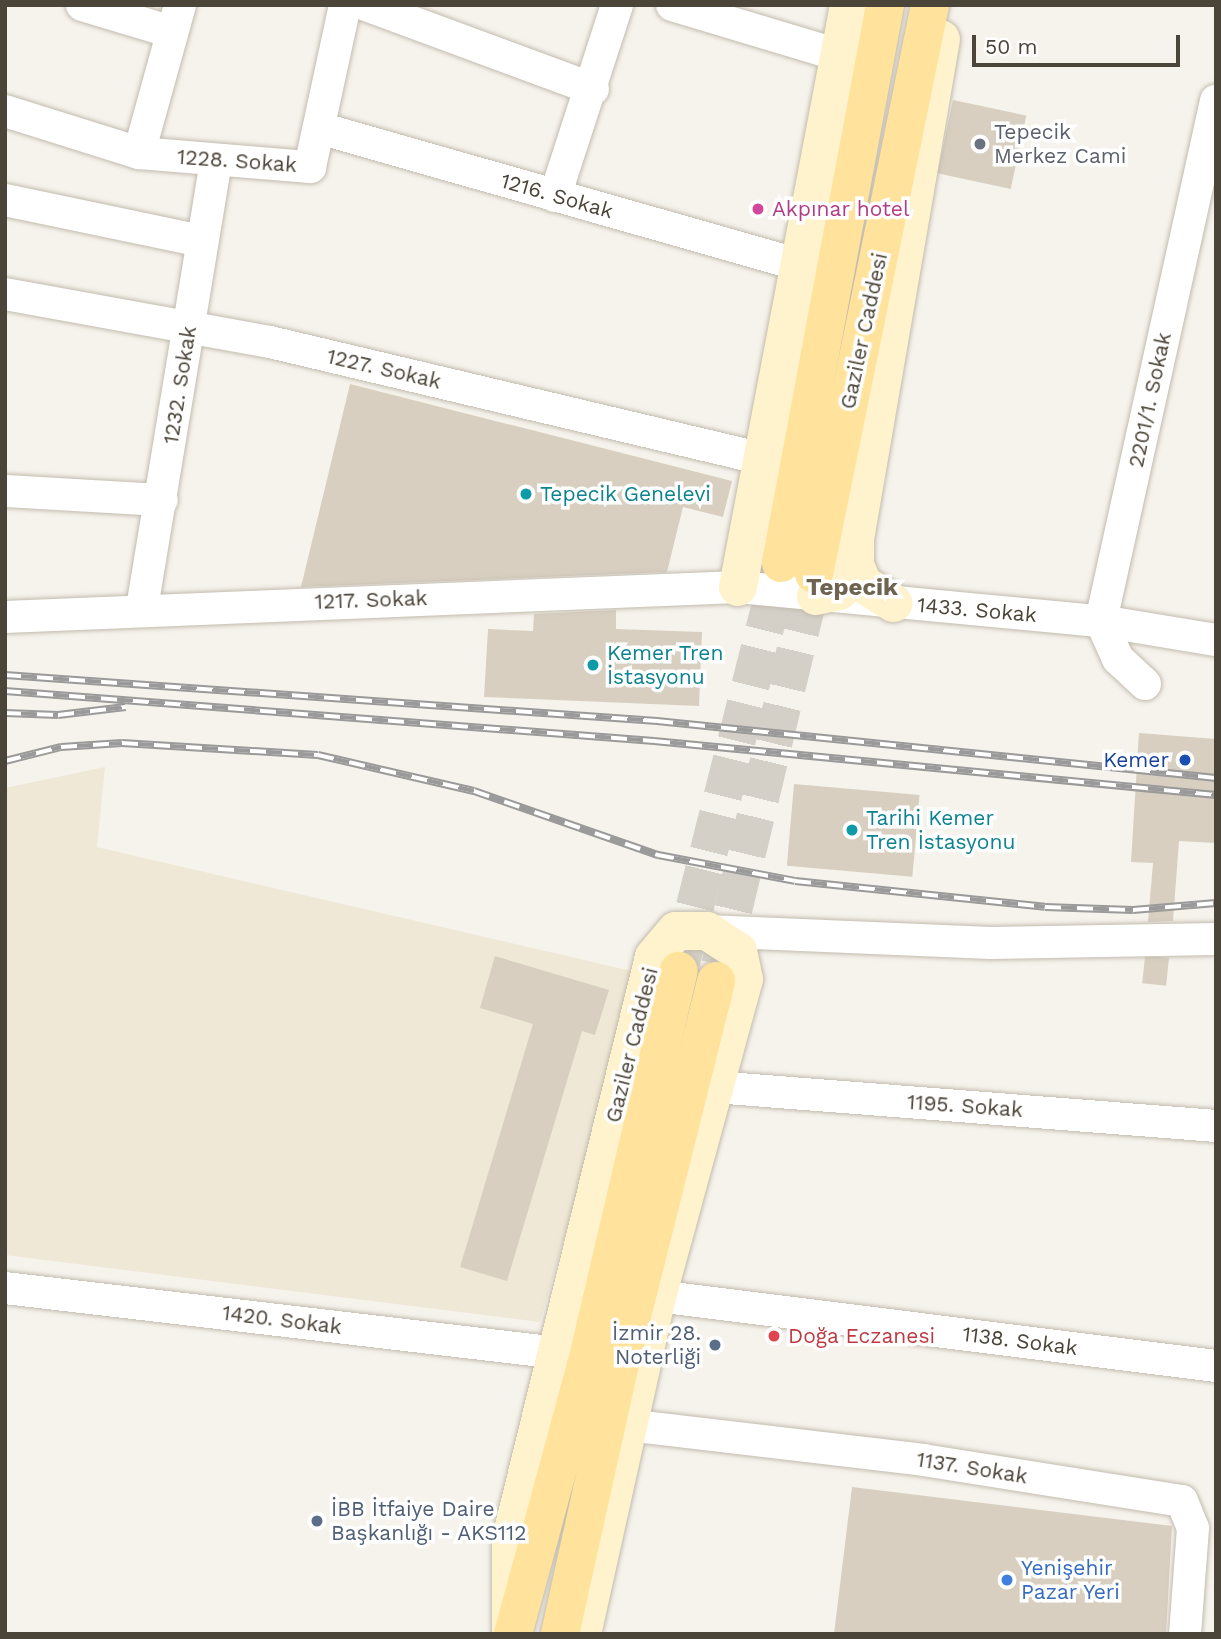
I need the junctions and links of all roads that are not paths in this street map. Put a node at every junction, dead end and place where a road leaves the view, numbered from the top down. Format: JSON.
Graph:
{"nodes":[{"id":1,"x":82,"y":5,"type":"edge"},
{"id":2,"x":345,"y":5,"type":"edge"},
{"id":3,"x":366,"y":5,"type":"edge"},
{"id":4,"x":617,"y":5,"type":"edge"},
{"id":5,"x":672,"y":5,"type":"edge"},
{"id":6,"x":849,"y":5,"type":"edge"},
{"id":7,"x":885,"y":5,"type":"edge"},
{"id":8,"x":930,"y":5,"type":"edge"},
{"id":9,"x":947,"y":5,"type":"edge"},
{"id":10,"x":176,"y":19,"type":"edge"},
{"id":11,"x":839,"y":55,"type":"junction"},
{"id":12,"x":593,"y":89,"type":"junction"},
{"id":13,"x":1216,"y":101,"type":"edge"},
{"id":14,"x":5,"y":111,"type":"edge"},
{"id":15,"x":319,"y":128,"type":"junction"},
{"id":16,"x":139,"y":153,"type":"junction"},
{"id":17,"x":216,"y":161,"type":"junction"},
{"id":18,"x":555,"y":196,"type":"junction"},
{"id":19,"x":5,"y":200,"type":"edge"},
{"id":20,"x":201,"y":241,"type":"junction"},
{"id":21,"x":796,"y":264,"type":"junction"},
{"id":22,"x":5,"y":294,"type":"edge"},
{"id":23,"x":190,"y":327,"type":"junction"},
{"id":24,"x":759,"y":458,"type":"junction"},
{"id":25,"x":5,"y":491,"type":"edge"},
{"id":26,"x":162,"y":500,"type":"junction"},
{"id":27,"x":855,"y":539,"type":"junction"},
{"id":28,"x":804,"y":578,"type":"junction"},
{"id":29,"x":738,"y":587,"type":"junction"},
{"id":30,"x":894,"y":603,"type":"junction"},
{"id":31,"x":142,"y":608,"type":"junction"},
{"id":32,"x":5,"y":617,"type":"edge"},
{"id":33,"x":1101,"y":621,"type":"junction"},
{"id":34,"x":1216,"y":640,"type":"edge"},
{"id":35,"x":1145,"y":684,"type":"dead end"},
{"id":36,"x":796,"y":930,"type":"junction"},
{"id":37,"x":707,"y":931,"type":"junction"},
{"id":38,"x":1216,"y":939,"type":"edge"},
{"id":39,"x":679,"y":971,"type":"tunnel mouth"},
{"id":40,"x":730,"y":975,"type":"junction"},
{"id":41,"x":714,"y":1087,"type":"junction"},
{"id":42,"x":1216,"y":1126,"type":"edge"},
{"id":43,"x":5,"y":1288,"type":"edge"},
{"id":44,"x":657,"y":1296,"type":"junction"},
{"id":45,"x":558,"y":1353,"type":"junction"},
{"id":46,"x":1216,"y":1366,"type":"edge"},
{"id":47,"x":627,"y":1425,"type":"junction"},
{"id":48,"x":512,"y":1634,"type":"edge"},
{"id":49,"x":560,"y":1634,"type":"edge"},
{"id":50,"x":582,"y":1634,"type":"edge"},
{"id":51,"x":1185,"y":1634,"type":"edge"}],
"edges":[{"from":1,"to":10,"type":"street"},
{"from":2,"to":15,"type":"street","name":"1228. Sokak"},
{"from":3,"to":12,"type":"street"},
{"from":4,"to":12,"type":"street"},
{"from":5,"to":11,"type":"street"},
{"from":6,"to":11,"type":"main road"},
{"from":7,"to":28,"type":"main road","name":"Gaziler Caddesi"},
{"from":8,"to":28,"type":"main road","name":"Gaziler Caddesi"},
{"from":9,"to":27,"type":"main road"},
{"from":10,"to":16,"type":"street"},
{"from":11,"to":21,"type":"main road"},
{"from":12,"to":18,"type":"street"},
{"from":13,"to":33,"type":"street","name":"2201/1. Sokak"},
{"from":14,"to":16,"type":"street","name":"1228. Sokak"},
{"from":15,"to":17,"type":"street","name":"1228. Sokak"},
{"from":15,"to":18,"type":"street","name":"1216. Sokak"},
{"from":16,"to":17,"type":"street","name":"1228. Sokak"},
{"from":17,"to":20,"type":"street","name":"1232. Sokak"},
{"from":18,"to":21,"type":"street","name":"1216. Sokak"},
{"from":19,"to":20,"type":"street"},
{"from":20,"to":23,"type":"street","name":"1232. Sokak"},
{"from":21,"to":24,"type":"main road"},
{"from":22,"to":23,"type":"street","name":"1227. Sokak"},
{"from":23,"to":24,"type":"street","name":"1227. Sokak"},
{"from":23,"to":26,"type":"street","name":"1232. Sokak"},
{"from":24,"to":29,"type":"main road"},
{"from":25,"to":26,"type":"street"},
{"from":26,"to":31,"type":"street","name":"1232. Sokak"},
{"from":27,"to":28,"type":"main road"},
{"from":27,"to":30,"type":"main road"},
{"from":28,"to":29,"type":"street","name":"1433. Sokak"},
{"from":28,"to":30,"type":"street","name":"1433. Sokak"},
{"from":29,"to":31,"type":"street","name":"1217. Sokak"},
{"from":30,"to":33,"type":"street","name":"1433. Sokak"},
{"from":31,"to":32,"type":"street","name":"1217. Sokak"},
{"from":33,"to":34,"type":"street","name":"1433. Sokak"},
{"from":33,"to":35,"type":"street"},
{"from":36,"to":37,"type":"street"},
{"from":36,"to":38,"type":"street"},
{"from":36,"to":40,"type":"street"},
{"from":37,"to":40,"type":"main road"},
{"from":37,"to":45,"type":"main road","name":"Gaziler Caddesi"},
{"from":39,"to":48,"type":"main road","name":"Gaziler Caddesi"},
{"from":40,"to":41,"type":"main road"},
{"from":40,"to":49,"type":"main road"},
{"from":41,"to":42,"type":"street","name":"1195. Sokak"},
{"from":41,"to":44,"type":"main road"},
{"from":43,"to":45,"type":"street","name":"1420. Sokak"},
{"from":44,"to":46,"type":"street","name":"1138. Sokak"},
{"from":44,"to":47,"type":"main road"},
{"from":45,"to":48,"type":"main road","name":"Gaziler Caddesi"},
{"from":47,"to":50,"type":"main road"},
{"from":47,"to":51,"type":"street","name":"1137. Sokak"}]}
